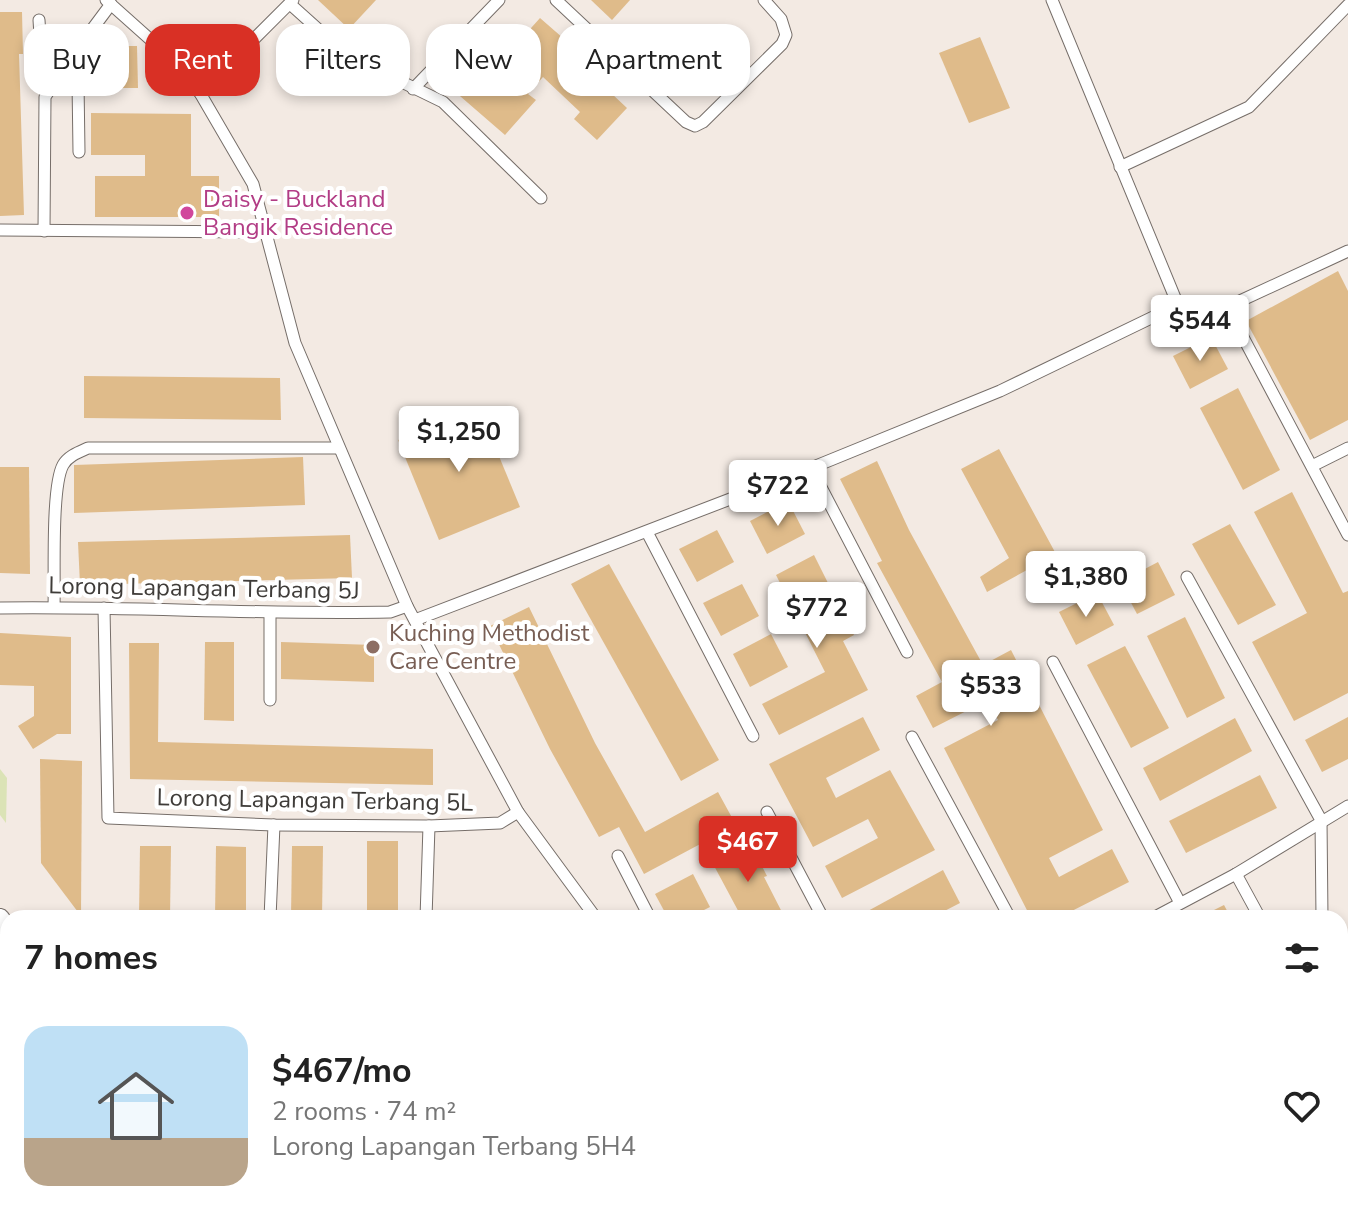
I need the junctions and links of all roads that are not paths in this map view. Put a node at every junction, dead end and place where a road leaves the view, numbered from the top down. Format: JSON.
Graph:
{"nodes":[{"id":1,"x":499,"y":0,"type":"edge"},
{"id":2,"x":556,"y":0,"type":"edge"},
{"id":3,"x":764,"y":0,"type":"edge"},
{"id":4,"x":1052,"y":0,"type":"edge"},
{"id":5,"x":109,"y":2,"type":"edge"},
{"id":6,"x":292,"y":2,"type":"edge"},
{"id":7,"x":1348,"y":5,"type":"edge"},
{"id":8,"x":39,"y":20,"type":"dead end"},
{"id":9,"x":39,"y":24,"type":"edge"},
{"id":10,"x":94,"y":24,"type":"edge"},
{"id":11,"x":260,"y":34,"type":"edge"},
{"id":12,"x":145,"y":35,"type":"edge"},
{"id":13,"x":413,"y":89,"type":"junction"},
{"id":14,"x":46,"y":96,"type":"edge"},
{"id":15,"x":78,"y":96,"type":"edge"},
{"id":16,"x":202,"y":96,"type":"edge"},
{"id":17,"x":79,"y":152,"type":"dead end"},
{"id":18,"x":1120,"y":167,"type":"junction"},
{"id":19,"x":541,"y":198,"type":"dead end"},
{"id":20,"x":0,"y":230,"type":"edge"},
{"id":21,"x":44,"y":231,"type":"junction"},
{"id":22,"x":265,"y":232,"type":"junction"},
{"id":23,"x":1348,"y":251,"type":"edge"},
{"id":24,"x":1178,"y":305,"type":"junction"},
{"id":25,"x":1227,"y":307,"type":"junction"},
{"id":26,"x":338,"y":448,"type":"junction"},
{"id":27,"x":1348,"y":448,"type":"edge"},
{"id":28,"x":1312,"y":466,"type":"junction"},
{"id":29,"x":811,"y":468,"type":"junction"},
{"id":30,"x":647,"y":532,"type":"junction"},
{"id":31,"x":1348,"y":535,"type":"edge"},
{"id":32,"x":1187,"y":577,"type":"dead end"},
{"id":33,"x":407,"y":606,"type":"junction"},
{"id":34,"x":54,"y":607,"type":"junction"},
{"id":35,"x":0,"y":608,"type":"edge"},
{"id":36,"x":104,"y":608,"type":"junction"},
{"id":37,"x":270,"y":615,"type":"junction"},
{"id":38,"x":415,"y":620,"type":"junction"},
{"id":39,"x":907,"y":652,"type":"dead end"},
{"id":40,"x":1053,"y":662,"type":"dead end"},
{"id":41,"x":270,"y":700,"type":"dead end"},
{"id":42,"x":753,"y":736,"type":"dead end"},
{"id":43,"x":912,"y":737,"type":"dead end"},
{"id":44,"x":1348,"y":806,"type":"edge"},
{"id":45,"x":518,"y":812,"type":"junction"},
{"id":46,"x":767,"y":812,"type":"dead end"},
{"id":47,"x":1321,"y":820,"type":"junction"},
{"id":48,"x":274,"y":825,"type":"junction"},
{"id":49,"x":429,"y":826,"type":"junction"},
{"id":50,"x":618,"y":856,"type":"dead end"},
{"id":51,"x":1236,"y":874,"type":"junction"},
{"id":52,"x":1180,"y":903,"type":"junction"},
{"id":53,"x":270,"y":910,"type":"edge"},
{"id":54,"x":426,"y":910,"type":"edge"},
{"id":55,"x":590,"y":910,"type":"edge"},
{"id":56,"x":646,"y":910,"type":"edge"},
{"id":57,"x":819,"y":910,"type":"edge"},
{"id":58,"x":1006,"y":910,"type":"edge"},
{"id":59,"x":1167,"y":910,"type":"edge"},
{"id":60,"x":1256,"y":910,"type":"edge"},
{"id":61,"x":1322,"y":910,"type":"edge"}],
"edges":[{"from":1,"to":13,"type":"street"},
{"from":2,"to":3,"type":"street"},
{"from":4,"to":18,"type":"street"},
{"from":5,"to":10,"type":"street"},
{"from":5,"to":12,"type":"street"},
{"from":6,"to":11,"type":"street"},
{"from":6,"to":13,"type":"street"},
{"from":7,"to":18,"type":"street"},
{"from":8,"to":9,"type":"street"},
{"from":13,"to":19,"type":"street"},
{"from":14,"to":21,"type":"street"},
{"from":15,"to":17,"type":"street"},
{"from":16,"to":22,"type":"street"},
{"from":18,"to":24,"type":"street"},
{"from":20,"to":21,"type":"street"},
{"from":21,"to":22,"type":"street"},
{"from":22,"to":26,"type":"street"},
{"from":23,"to":25,"type":"street"},
{"from":24,"to":25,"type":"street"},
{"from":24,"to":29,"type":"street"},
{"from":25,"to":28,"type":"street"},
{"from":26,"to":33,"type":"street"},
{"from":26,"to":34,"type":"street"},
{"from":27,"to":28,"type":"street"},
{"from":28,"to":31,"type":"street"},
{"from":29,"to":30,"type":"street"},
{"from":29,"to":39,"type":"street"},
{"from":30,"to":38,"type":"street"},
{"from":30,"to":42,"type":"street"},
{"from":32,"to":47,"type":"street"},
{"from":33,"to":37,"type":"street","name":"Lorong Lapangan Terbang 5J"},
{"from":33,"to":38,"type":"street"},
{"from":34,"to":35,"type":"street","name":"Lorong Lapangan Terbang 5J"},
{"from":34,"to":36,"type":"street","name":"Lorong Lapangan Terbang 5J"},
{"from":36,"to":37,"type":"street","name":"Lorong Lapangan Terbang 5J"},
{"from":36,"to":48,"type":"street","name":"Lorong Lapangan Terbang 5L"},
{"from":37,"to":41,"type":"street"},
{"from":38,"to":45,"type":"street"},
{"from":40,"to":52,"type":"street"},
{"from":43,"to":58,"type":"street"},
{"from":44,"to":47,"type":"street"},
{"from":45,"to":49,"type":"street","name":"Lorong Lapangan Terbang 5L"},
{"from":45,"to":55,"type":"street"},
{"from":46,"to":57,"type":"street"},
{"from":47,"to":51,"type":"street"},
{"from":47,"to":61,"type":"street"},
{"from":48,"to":49,"type":"street","name":"Lorong Lapangan Terbang 5L"},
{"from":48,"to":53,"type":"street"},
{"from":49,"to":54,"type":"street"},
{"from":50,"to":56,"type":"street"},
{"from":51,"to":52,"type":"street"},
{"from":51,"to":60,"type":"street"},
{"from":52,"to":59,"type":"street"}]}
